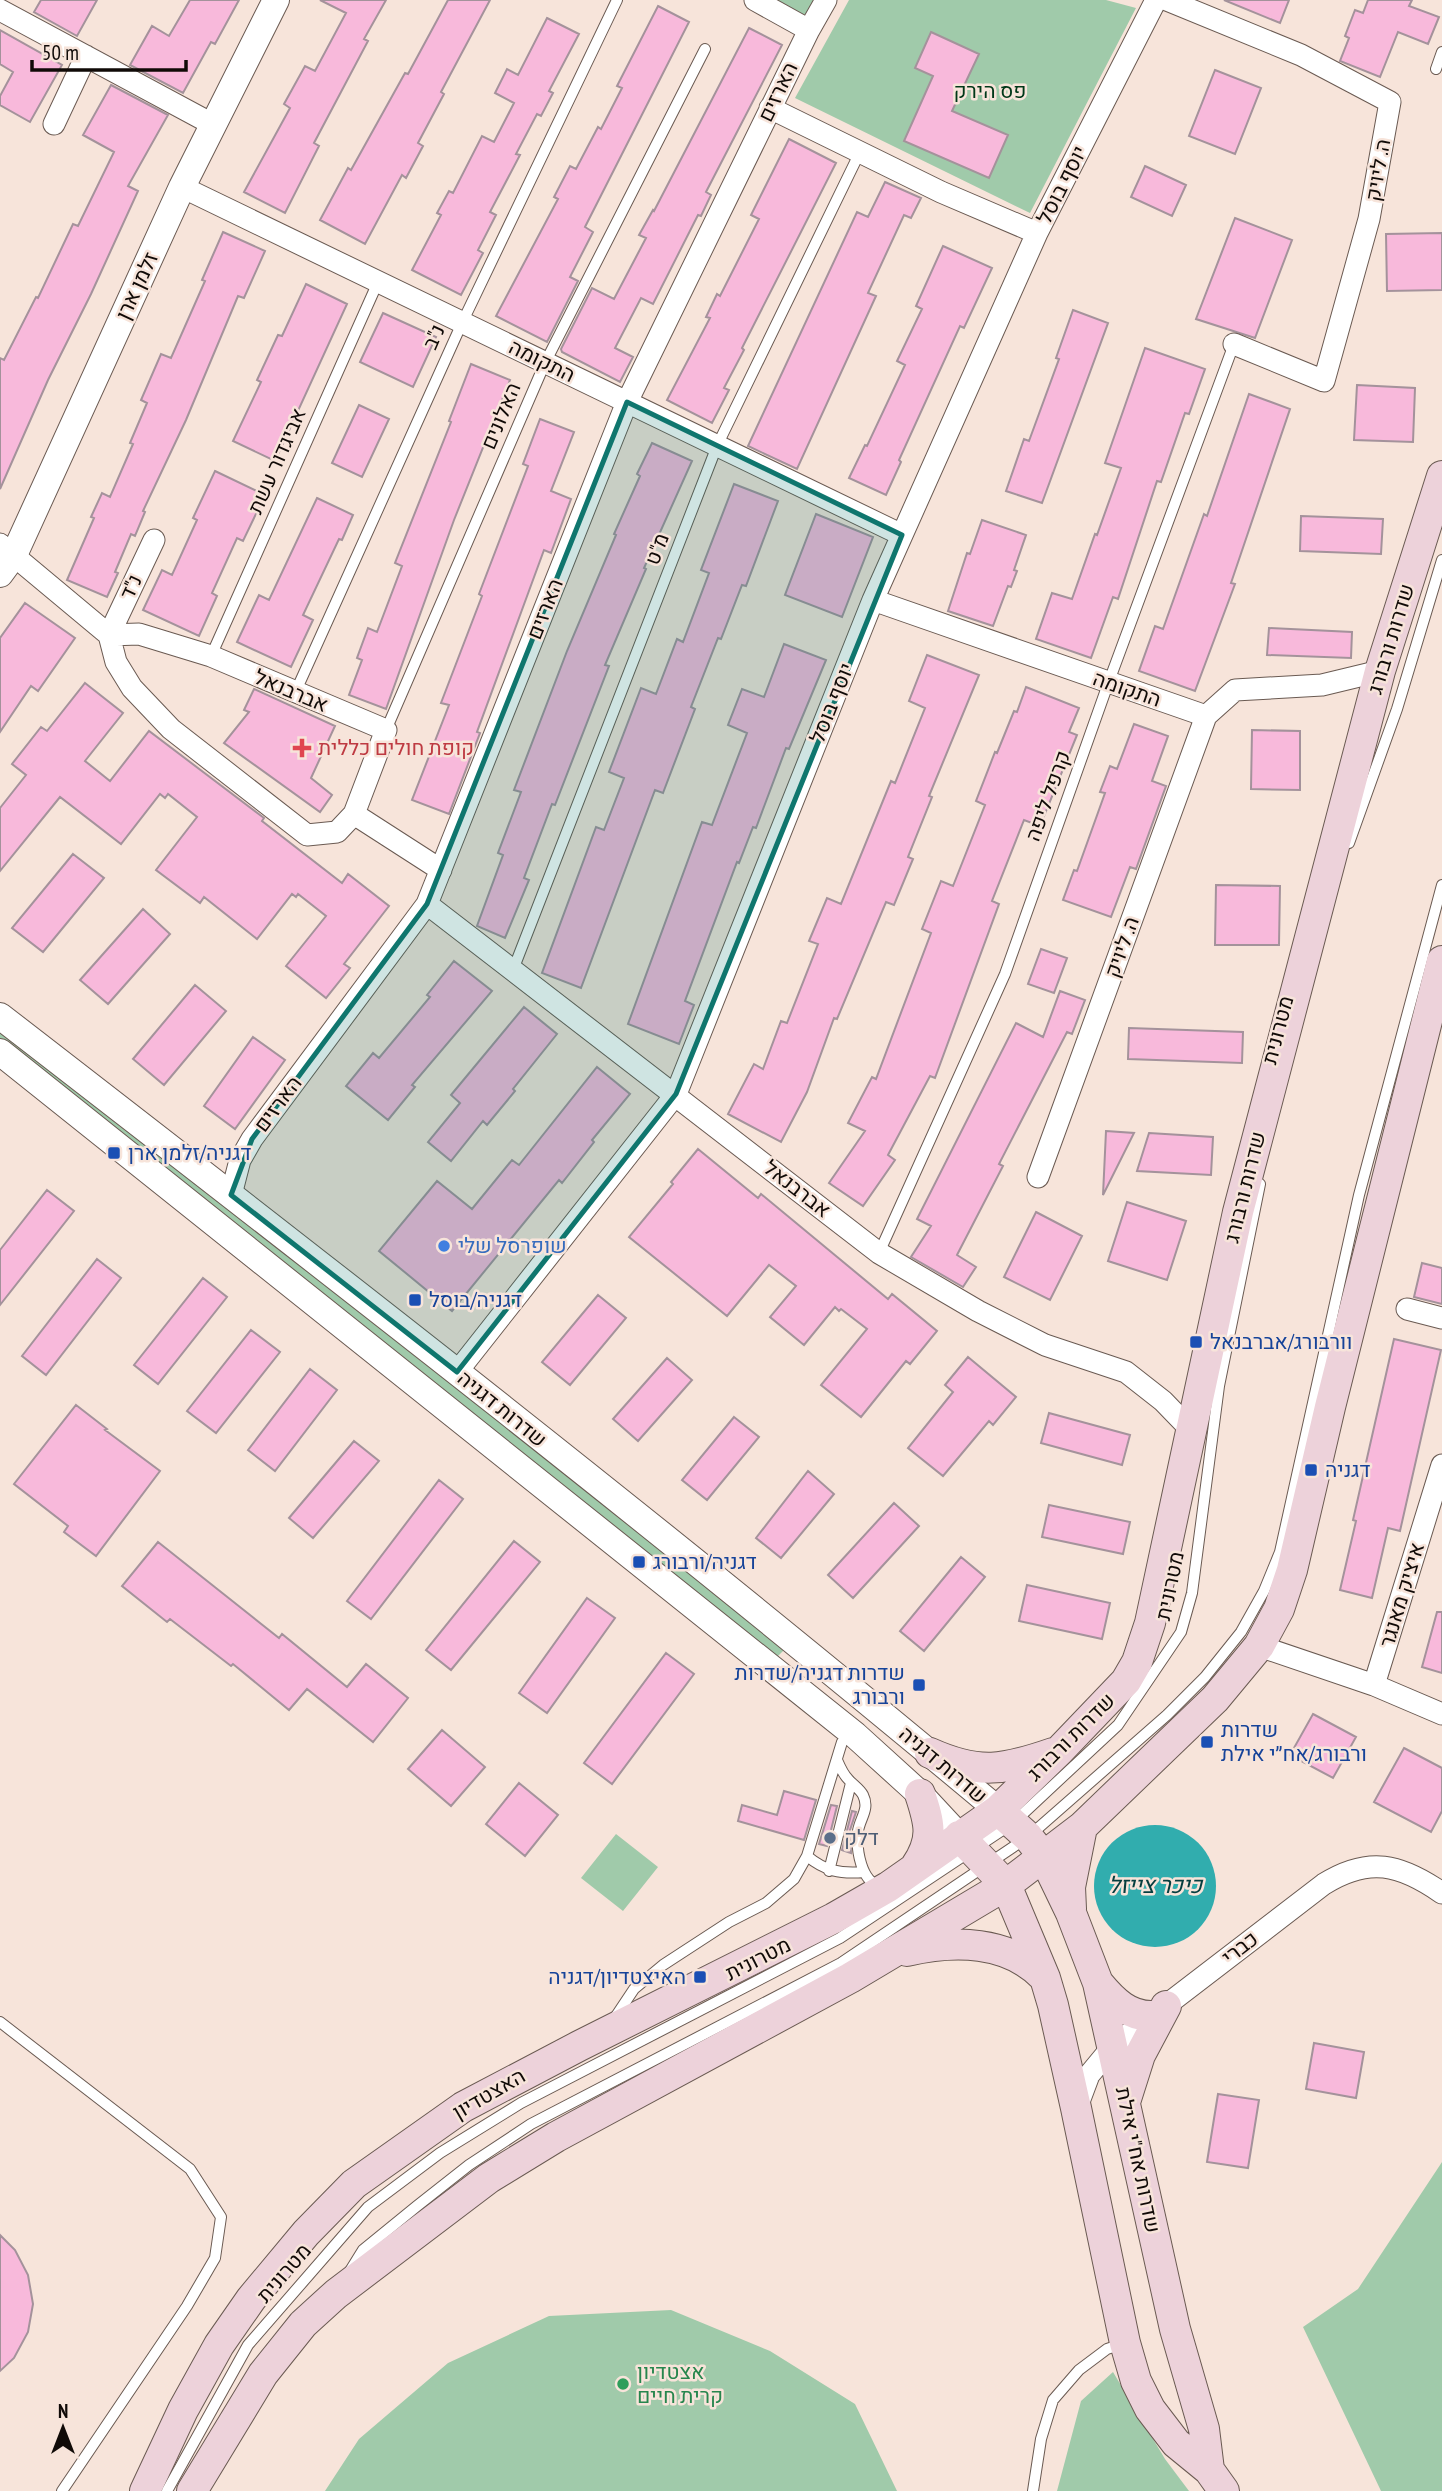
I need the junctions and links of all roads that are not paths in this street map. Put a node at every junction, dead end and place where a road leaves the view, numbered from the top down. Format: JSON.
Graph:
{"nodes":[{"id":1,"x":276,"y":0,"type":"edge"},
{"id":2,"x":617,"y":0,"type":"edge"},
{"id":3,"x":755,"y":0,"type":"edge"},
{"id":4,"x":826,"y":0,"type":"edge"},
{"id":5,"x":1156,"y":0,"type":"edge"},
{"id":6,"x":1167,"y":0,"type":"edge"},
{"id":7,"x":0,"y":10,"type":"edge"},
{"id":8,"x":809,"y":30,"type":"junction"},
{"id":9,"x":705,"y":49,"type":"dead end"},
{"id":10,"x":1442,"y":52,"type":"edge"},
{"id":11,"x":86,"y":56,"type":"junction"},
{"id":12,"x":1436,"y":69,"type":"dead end"},
{"id":13,"x":770,"y":108,"type":"junction"},
{"id":14,"x":54,"y":124,"type":"dead end"},
{"id":15,"x":212,"y":124,"type":"junction"},
{"id":16,"x":859,"y":152,"type":"junction"},
{"id":17,"x":182,"y":187,"type":"junction"},
{"id":18,"x":1037,"y":233,"type":"junction"},
{"id":19,"x":378,"y":282,"type":"junction"},
{"id":20,"x":462,"y":323,"type":"junction"},
{"id":21,"x":1234,"y":344,"type":"joint"},
{"id":22,"x":545,"y":363,"type":"junction"},
{"id":23,"x":627,"y":402,"type":"junction"},
{"id":24,"x":718,"y":446,"type":"junction"},
{"id":25,"x":1442,"y":476,"type":"edge"},
{"id":26,"x":902,"y":535,"type":"junction"},
{"id":27,"x":154,"y":540,"type":"dead end"},
{"id":28,"x":5,"y":558,"type":"edge"},
{"id":29,"x":1442,"y":560,"type":"edge"},
{"id":30,"x":873,"y":600,"type":"junction"},
{"id":31,"x":109,"y":635,"type":"junction"},
{"id":32,"x":211,"y":656,"type":"junction"},
{"id":33,"x":1380,"y":671,"type":"junction"},
{"id":34,"x":1108,"y":684,"type":"junction"},
{"id":35,"x":295,"y":694,"type":"junction"},
{"id":36,"x":1206,"y":716,"type":"junction"},
{"id":37,"x":386,"y":730,"type":"junction"},
{"id":38,"x":354,"y":814,"type":"junction"},
{"id":39,"x":1344,"y":857,"type":"dead end"},
{"id":40,"x":441,"y":870,"type":"junction"},
{"id":41,"x":1442,"y":885,"type":"edge"},
{"id":42,"x":427,"y":904,"type":"junction"},
{"id":43,"x":1442,"y":961,"type":"edge"},
{"id":44,"x":513,"y":970,"type":"junction"},
{"id":45,"x":1435,"y":1014,"type":"edge"},
{"id":46,"x":0,"y":1016,"type":"edge"},
{"id":47,"x":0,"y":1052,"type":"edge"},
{"id":48,"x":1287,"y":1072,"type":"dead end"},
{"id":49,"x":676,"y":1094,"type":"junction"},
{"id":50,"x":1269,"y":1139,"type":"dead end"},
{"id":51,"x":1264,"y":1167,"type":"dead end"},
{"id":52,"x":1038,"y":1177,"type":"dead end"},
{"id":53,"x":231,"y":1195,"type":"junction"},
{"id":54,"x":879,"y":1253,"type":"junction"},
{"id":55,"x":1407,"y":1309,"type":"dead end"},
{"id":56,"x":1442,"y":1318,"type":"edge"},
{"id":57,"x":457,"y":1372,"type":"junction"},
{"id":58,"x":1192,"y":1431,"type":"junction"},
{"id":59,"x":1442,"y":1465,"type":"edge"},
{"id":60,"x":1259,"y":1646,"type":"junction"},
{"id":61,"x":1374,"y":1685,"type":"junction"},
{"id":62,"x":1442,"y":1714,"type":"edge"},
{"id":63,"x":855,"y":1735,"type":"junction"},
{"id":64,"x":1060,"y":1750,"type":"junction"},
{"id":65,"x":930,"y":1753,"type":"junction"},
{"id":66,"x":836,"y":1760,"type":"junction"},
{"id":67,"x":851,"y":1783,"type":"junction"},
{"id":68,"x":920,"y":1794,"type":"junction"},
{"id":69,"x":1082,"y":1828,"type":"junction"},
{"id":70,"x":1021,"y":1832,"type":"junction"},
{"id":71,"x":807,"y":1856,"type":"junction"},
{"id":72,"x":982,"y":1859,"type":"junction"},
{"id":73,"x":915,"y":1867,"type":"junction"},
{"id":74,"x":829,"y":1871,"type":"junction"},
{"id":75,"x":876,"y":1879,"type":"junction"},
{"id":76,"x":1442,"y":1893,"type":"edge"},
{"id":77,"x":1071,"y":1913,"type":"junction"},
{"id":78,"x":890,"y":1955,"type":"junction"},
{"id":79,"x":1045,"y":1978,"type":"junction"},
{"id":80,"x":1098,"y":1983,"type":"junction"},
{"id":81,"x":1159,"y":2011,"type":"junction"},
{"id":82,"x":0,"y":2022,"type":"edge"},
{"id":83,"x":608,"y":2031,"type":"junction"},
{"id":84,"x":1113,"y":2046,"type":"junction"},
{"id":85,"x":1125,"y":2103,"type":"junction"},
{"id":86,"x":1076,"y":2108,"type":"junction"},
{"id":87,"x":336,"y":2294,"type":"junction"},
{"id":88,"x":1125,"y":2343,"type":"junction"},
{"id":89,"x":1217,"y":2481,"type":"edge"},
{"id":90,"x":62,"y":2491,"type":"edge"},
{"id":91,"x":145,"y":2491,"type":"edge"},
{"id":92,"x":167,"y":2491,"type":"edge"},
{"id":93,"x":192,"y":2491,"type":"edge"},
{"id":94,"x":1033,"y":2491,"type":"edge"}],
"edges":[{"from":1,"to":15,"type":"street","name":"זלמן ארן"},
{"from":2,"to":20,"type":"lane","name":"נ\"ב"},
{"from":3,"to":8,"type":"street"},
{"from":4,"to":8,"type":"street","name":"הארזים"},
{"from":5,"to":18,"type":"street","name":"יוסף בוסל"},
{"from":6,"to":21,"type":"street","name":"ה. ליויק"},
{"from":7,"to":11,"type":"street"},
{"from":8,"to":13,"type":"street","name":"הארזים"},
{"from":9,"to":22,"type":"lane","name":"האלונים"},
{"from":10,"to":12,"type":"lane"},
{"from":11,"to":14,"type":"street"},
{"from":11,"to":15,"type":"street"},
{"from":13,"to":16,"type":"street"},
{"from":13,"to":23,"type":"street","name":"הארזים"},
{"from":15,"to":17,"type":"street","name":"זלמן ארן"},
{"from":16,"to":18,"type":"street"},
{"from":16,"to":24,"type":"lane","name":"מ\"ט"},
{"from":17,"to":19,"type":"street","name":"התקומה"},
{"from":17,"to":28,"type":"street","name":"זלמן ארן"},
{"from":18,"to":26,"type":"street","name":"יוסף בוסל"},
{"from":19,"to":20,"type":"street","name":"התקומה"},
{"from":19,"to":32,"type":"lane","name":"אביגדור עשת"},
{"from":20,"to":22,"type":"street","name":"התקומה"},
{"from":20,"to":35,"type":"lane","name":"נ\"ב"},
{"from":21,"to":34,"type":"lane","name":"קרפל ליפה"},
{"from":22,"to":23,"type":"street","name":"התקומה"},
{"from":22,"to":37,"type":"lane","name":"האלונים"},
{"from":23,"to":24,"type":"street","name":"התקומה"},
{"from":23,"to":40,"type":"street","name":"הארזים"},
{"from":24,"to":26,"type":"street","name":"התקומה"},
{"from":24,"to":44,"type":"lane","name":"מ\"ט"},
{"from":25,"to":33,"type":"main road","name":"שדרות ורבורג"},
{"from":26,"to":30,"type":"street","name":"יוסף בוסל"},
{"from":27,"to":31,"type":"street","name":"נ\"ד"},
{"from":28,"to":31,"type":"street"},
{"from":29,"to":39,"type":"lane"},
{"from":30,"to":34,"type":"street","name":"התקומה"},
{"from":30,"to":49,"type":"street","name":"יוסף בוסל"},
{"from":31,"to":32,"type":"street","name":"אברבנאל"},
{"from":31,"to":38,"type":"street"},
{"from":32,"to":35,"type":"street","name":"אברבנאל"},
{"from":33,"to":36,"type":"street"},
{"from":33,"to":58,"type":"main road","name":"שדרות ורבורג"},
{"from":34,"to":36,"type":"street","name":"התקומה"},
{"from":34,"to":54,"type":"lane","name":"קרפל ליפה"},
{"from":35,"to":37,"type":"street","name":"אברבנאל"},
{"from":36,"to":52,"type":"street","name":"ה. ליויק"},
{"from":37,"to":38,"type":"street"},
{"from":38,"to":40,"type":"street"},
{"from":40,"to":42,"type":"street","name":"הארזים"},
{"from":41,"to":70,"type":"lane"},
{"from":42,"to":44,"type":"street","name":"אברבנאל"},
{"from":42,"to":53,"type":"street","name":"הארזים"},
{"from":43,"to":45,"type":"main road","name":"שדרות ורבורג"},
{"from":44,"to":49,"type":"street","name":"אברבנאל"},
{"from":45,"to":60,"type":"main road","name":"שדרות ורבורג"},
{"from":46,"to":53,"type":"street","name":"שדרות דגניה"},
{"from":47,"to":63,"type":"street","name":"שדרות דגניה"},
{"from":48,"to":50,"type":"lane","name":"מטרונית"},
{"from":49,"to":54,"type":"street","name":"אברבנאל"},
{"from":49,"to":57,"type":"street","name":"יוסף בוסל"},
{"from":51,"to":70,"type":"lane","name":"מטרונית"},
{"from":53,"to":57,"type":"street","name":"שדרות דגניה"},
{"from":54,"to":58,"type":"street","name":"אברבנאל"},
{"from":55,"to":56,"type":"street"},
{"from":57,"to":65,"type":"street","name":"שדרות דגניה"},
{"from":58,"to":64,"type":"main road","name":"שדרות ורבורג"},
{"from":59,"to":61,"type":"street","name":"איציק מאנגר"},
{"from":60,"to":61,"type":"street"},
{"from":60,"to":69,"type":"main road","name":"שדרות ורבורג"},
{"from":61,"to":62,"type":"street"},
{"from":63,"to":66,"type":"lane"},
{"from":63,"to":68,"type":"street","name":"שדרות דגניה"},
{"from":64,"to":65,"type":"main road"},
{"from":64,"to":70,"type":"main road","name":"שדרות ורבורג"},
{"from":65,"to":70,"type":"street","name":"שדרות דגניה"},
{"from":66,"to":67,"type":"lane"},
{"from":66,"to":71,"type":"lane"},
{"from":67,"to":74,"type":"lane"},
{"from":67,"to":75,"type":"lane"},
{"from":68,"to":72,"type":"street","name":"שדרות דגניה"},
{"from":68,"to":73,"type":"main road"},
{"from":69,"to":70,"type":"main road","name":"שדרות ורבורג"},
{"from":69,"to":77,"type":"main road"},
{"from":70,"to":72,"type":"main road","name":"שדרות ורבורג"},
{"from":70,"to":72,"type":"main road","name":"שדרות ורבורג"},
{"from":70,"to":77,"type":"main road","name":"שדרות אח\"י אילת"},
{"from":71,"to":74,"type":"lane"},
{"from":71,"to":83,"type":"lane"},
{"from":72,"to":73,"type":"main road","name":"האצטדיון"},
{"from":72,"to":78,"type":"main road"},
{"from":72,"to":79,"type":"main road","name":"שדרות אח\"י אילת"},
{"from":72,"to":87,"type":"lane","name":"מטרונית"},
{"from":72,"to":92,"type":"lane","name":"מטרונית"},
{"from":73,"to":75,"type":"main road","name":"האצטדיון"},
{"from":74,"to":75,"type":"lane"},
{"from":75,"to":83,"type":"main road","name":"האצטדיון"},
{"from":76,"to":81,"type":"street","name":"כברי"},
{"from":77,"to":80,"type":"main road","name":"שדרות אח\"י אילת"},
{"from":78,"to":79,"type":"main road"},
{"from":78,"to":87,"type":"main road"},
{"from":79,"to":86,"type":"main road","name":"שדרות אח\"י אילת"},
{"from":80,"to":81,"type":"main road"},
{"from":80,"to":84,"type":"main road","name":"שדרות אח\"י אילת"},
{"from":81,"to":84,"type":"street","name":"כברי"},
{"from":81,"to":85,"type":"main road"},
{"from":82,"to":90,"type":"lane"},
{"from":83,"to":91,"type":"main road","name":"האצטדיון"},
{"from":84,"to":85,"type":"main road","name":"שדרות אח\"י אילת"},
{"from":84,"to":86,"type":"street","name":"כברי"},
{"from":85,"to":89,"type":"main road","name":"שדרות אח\"י אילת"},
{"from":86,"to":88,"type":"main road","name":"שדרות אח\"י אילת"},
{"from":87,"to":93,"type":"main road"},
{"from":88,"to":89,"type":"main road","name":"שדרות אח\"י אילת"},
{"from":88,"to":94,"type":"lane"}]}
